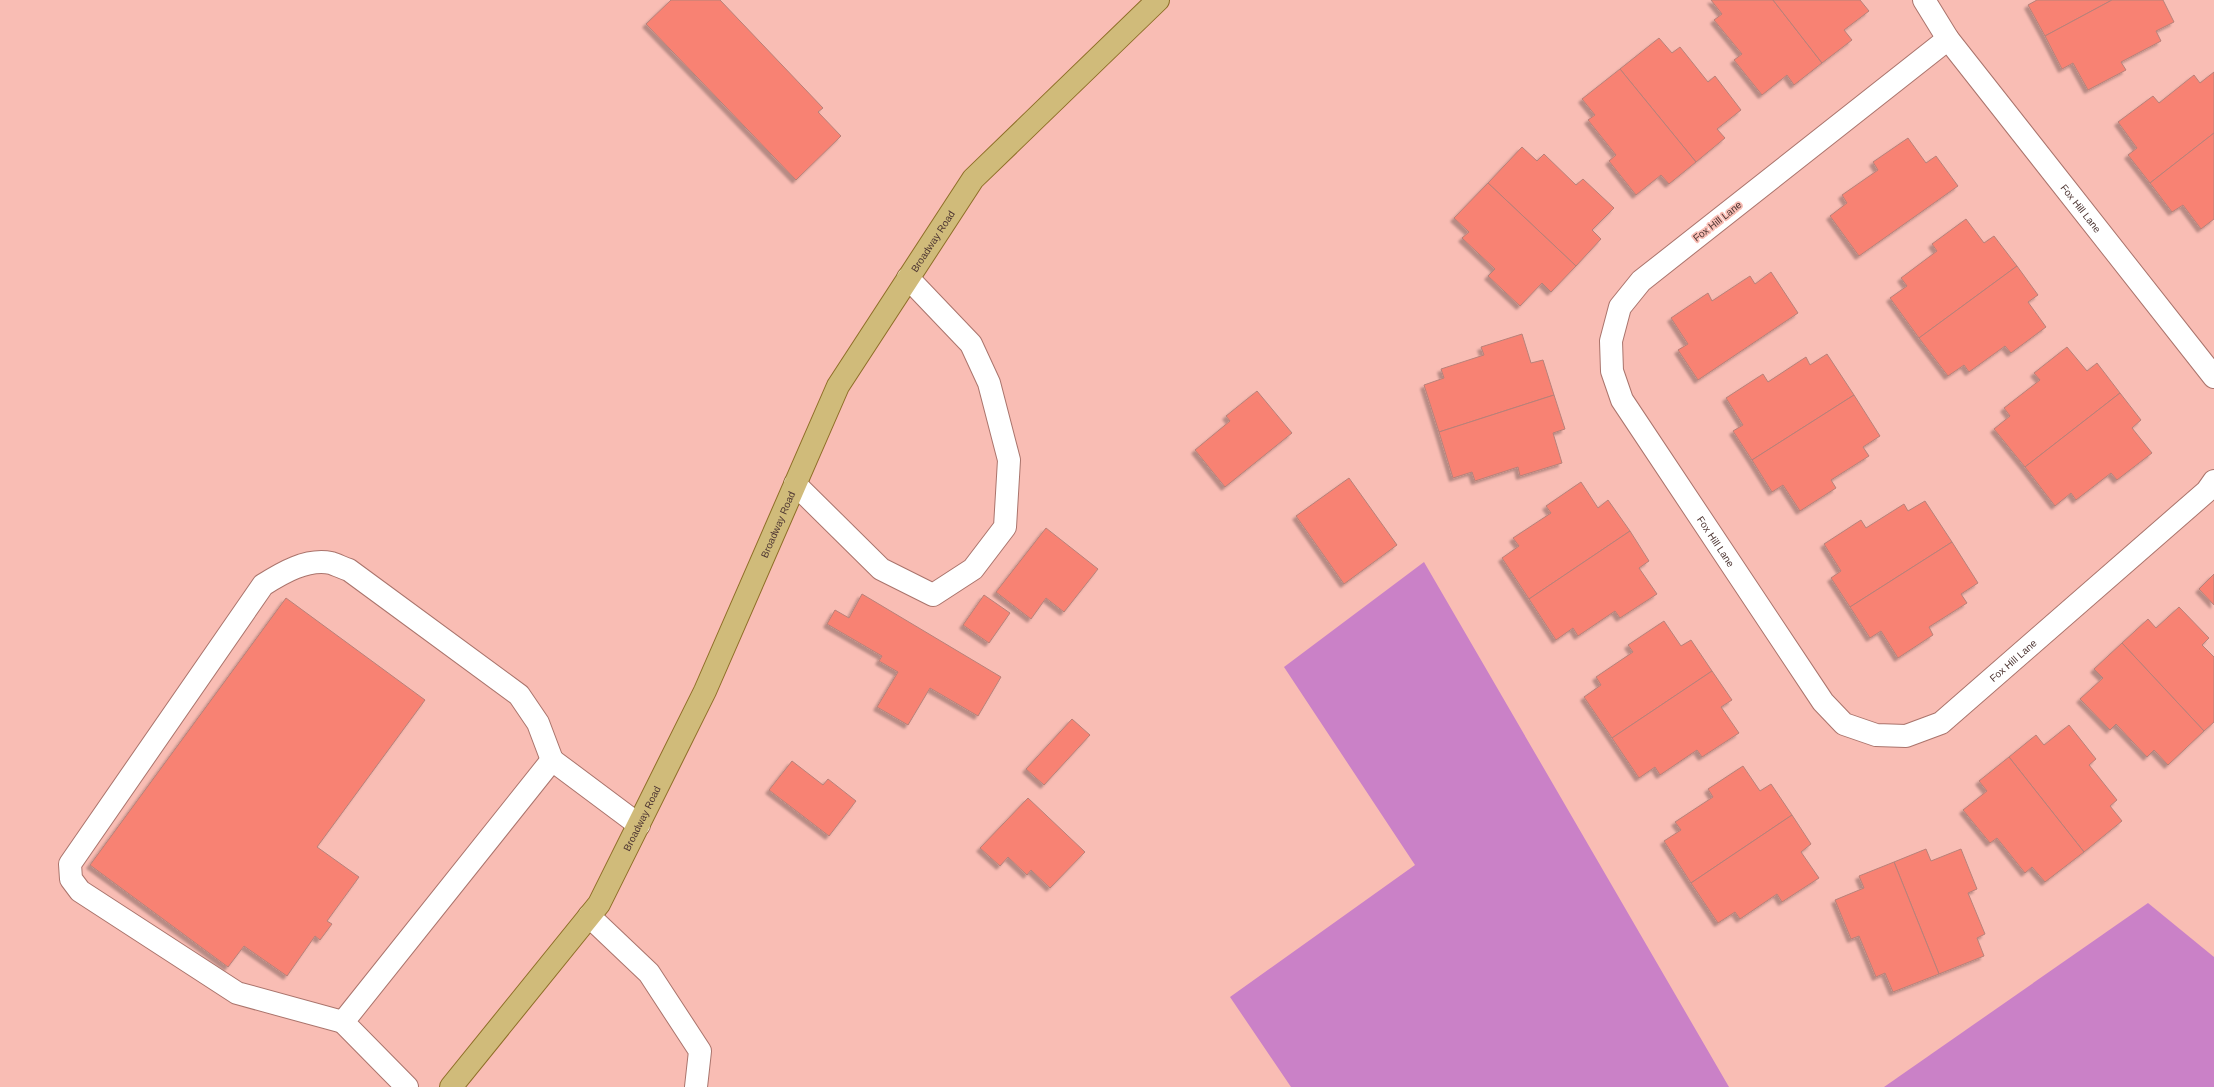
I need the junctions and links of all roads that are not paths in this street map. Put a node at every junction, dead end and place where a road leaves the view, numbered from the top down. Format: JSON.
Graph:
{"nodes":[{"id":1,"x":1158,"y":0,"type":"edge"},
{"id":2,"x":1924,"y":0,"type":"edge"},
{"id":3,"x":1948,"y":39,"type":"junction"},
{"id":4,"x":908,"y":278,"type":"junction"},
{"id":5,"x":2214,"y":377,"type":"edge"},
{"id":6,"x":2214,"y":481,"type":"edge"},
{"id":7,"x":795,"y":484,"type":"junction"},
{"id":8,"x":552,"y":760,"type":"junction"},
{"id":9,"x":638,"y":825,"type":"junction"},
{"id":10,"x":589,"y":916,"type":"junction"},
{"id":11,"x":343,"y":1022,"type":"junction"},
{"id":12,"x":407,"y":1087,"type":"edge"},
{"id":13,"x":451,"y":1087,"type":"edge"},
{"id":14,"x":696,"y":1087,"type":"edge"}],
"edges":[{"from":1,"to":4,"type":"main road","name":"Broadway Road"},
{"from":2,"to":3,"type":"street","name":"Fox Hill Lane"},
{"from":3,"to":5,"type":"street","name":"Fox Hill Lane"},
{"from":3,"to":6,"type":"street","name":"Fox Hill Lane"},
{"from":4,"to":7,"type":"main road","name":"Broadway Road"},
{"from":4,"to":7,"type":"street"},
{"from":7,"to":9,"type":"main road","name":"Broadway Road"},
{"from":8,"to":9,"type":"street"},
{"from":8,"to":11,"type":"street"},
{"from":8,"to":11,"type":"street"},
{"from":9,"to":10,"type":"main road","name":"Broadway Road"},
{"from":10,"to":13,"type":"main road","name":"Broadway Road"},
{"from":10,"to":14,"type":"street"},
{"from":11,"to":12,"type":"street"}]}
